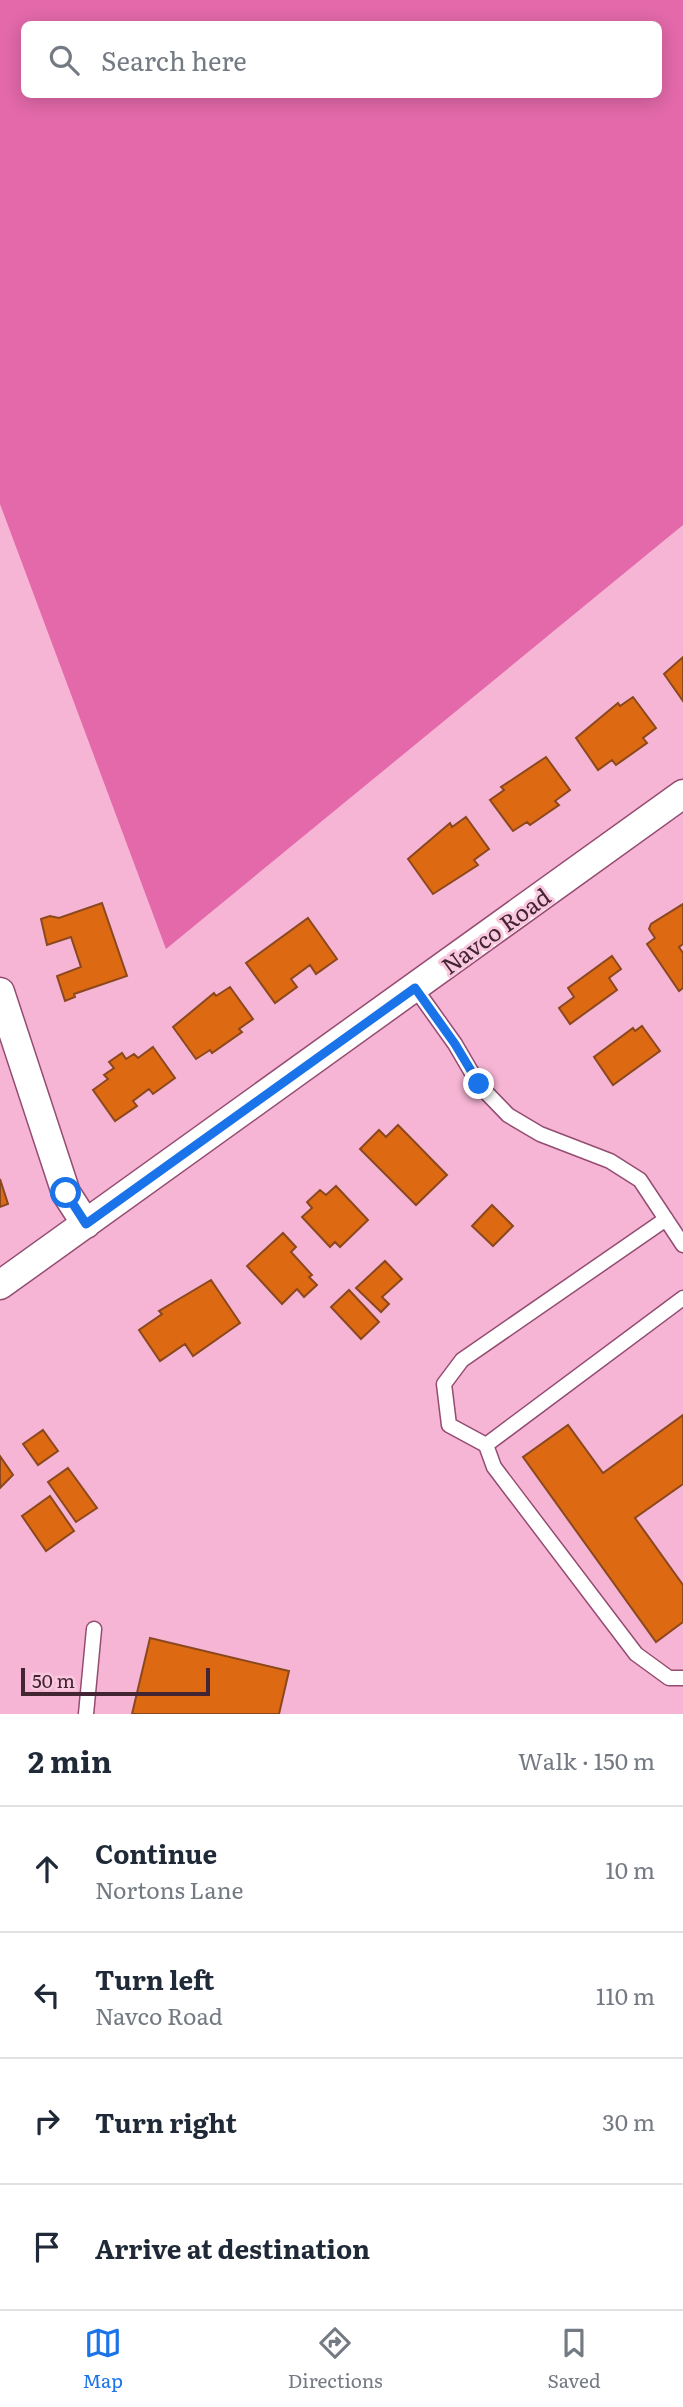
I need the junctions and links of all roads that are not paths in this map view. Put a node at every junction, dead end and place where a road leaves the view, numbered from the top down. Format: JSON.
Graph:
{"nodes":[{"id":1,"x":683,"y":794,"type":"edge"},
{"id":2,"x":415,"y":988,"type":"junction"},
{"id":3,"x":0,"y":992,"type":"edge"},
{"id":4,"x":666,"y":1219,"type":"junction"},
{"id":5,"x":86,"y":1224,"type":"junction"},
{"id":6,"x":683,"y":1245,"type":"edge"},
{"id":7,"x":0,"y":1285,"type":"edge"},
{"id":8,"x":683,"y":1298,"type":"edge"},
{"id":9,"x":486,"y":1445,"type":"junction"},
{"id":10,"x":94,"y":1629,"type":"dead end"},
{"id":11,"x":683,"y":1678,"type":"edge"},
{"id":12,"x":86,"y":1714,"type":"edge"}],
"edges":[{"from":1,"to":2,"type":"street","name":"Navco Road"},
{"from":2,"to":4,"type":"lane"},
{"from":2,"to":5,"type":"street","name":"Navco Road"},
{"from":3,"to":5,"type":"street"},
{"from":4,"to":6,"type":"lane"},
{"from":4,"to":9,"type":"lane"},
{"from":5,"to":7,"type":"street","name":"Navco Road"},
{"from":8,"to":9,"type":"lane"},
{"from":9,"to":11,"type":"lane"},
{"from":10,"to":12,"type":"lane"}]}
